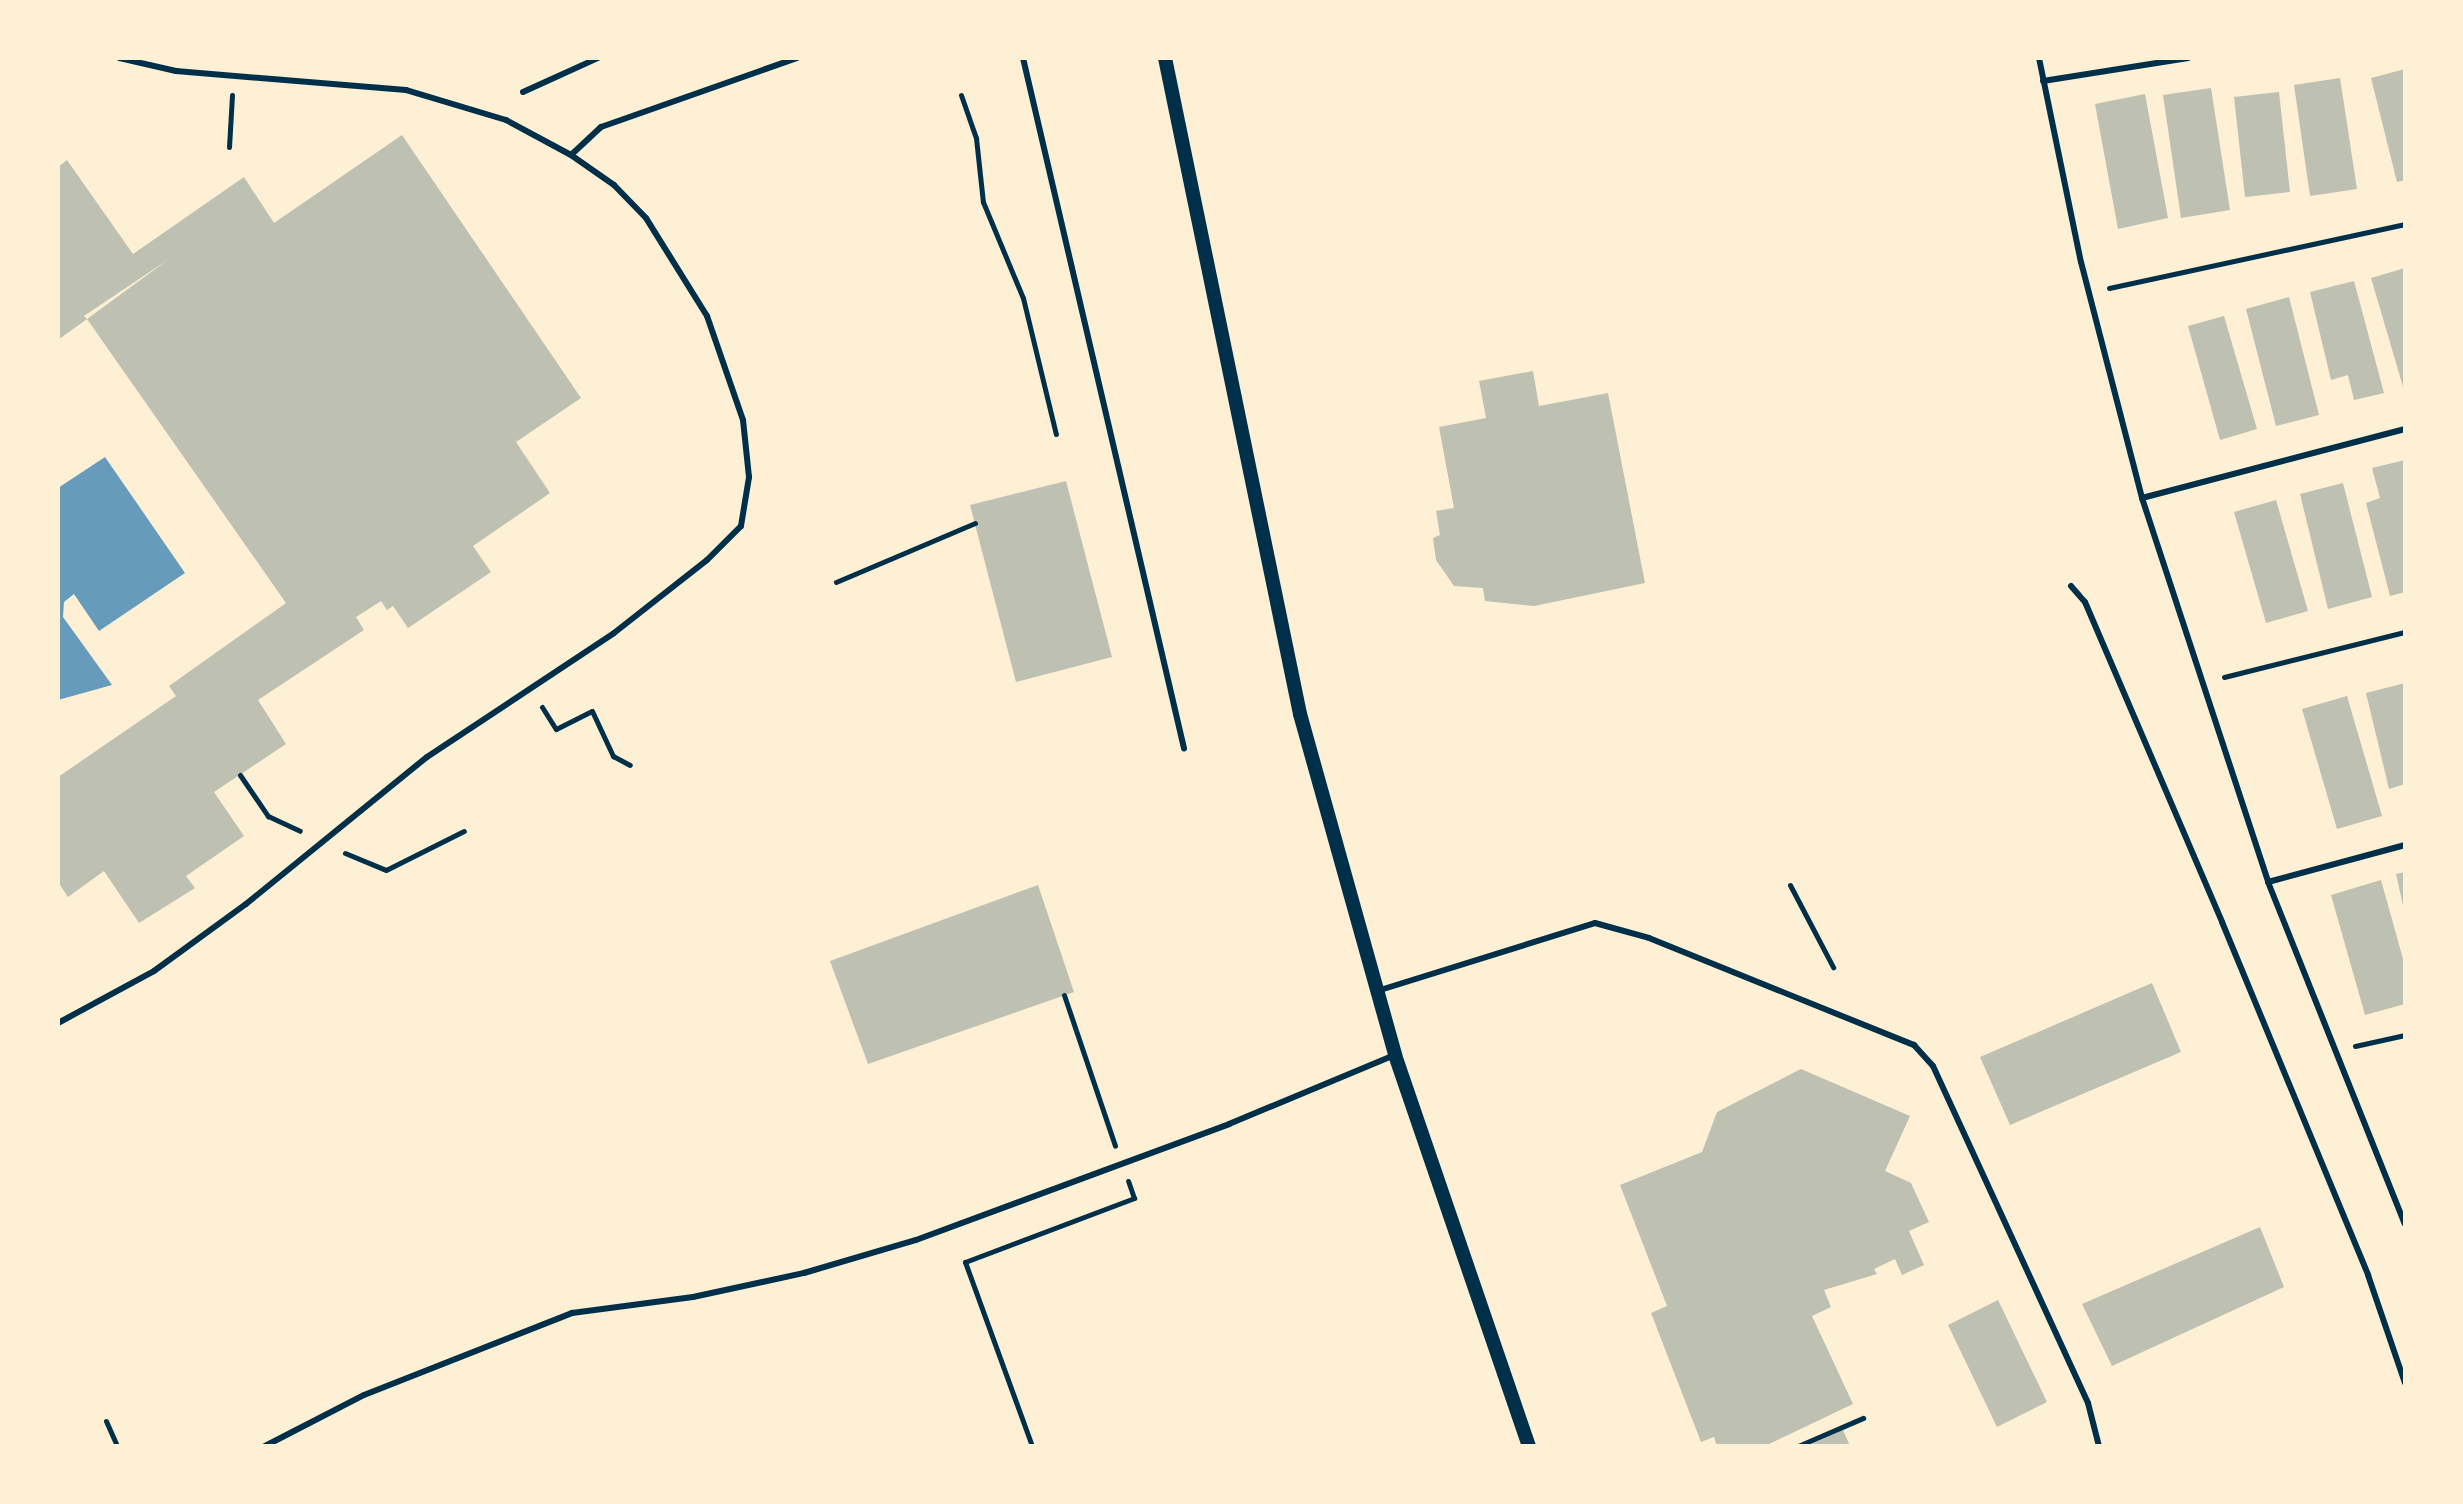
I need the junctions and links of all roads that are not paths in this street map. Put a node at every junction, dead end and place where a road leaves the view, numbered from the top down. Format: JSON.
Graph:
{"nodes":[{"id":1,"x":119,"y":58,"type":"edge"},
{"id":2,"x":598,"y":58,"type":"edge"},
{"id":3,"x":797,"y":58,"type":"edge"},
{"id":4,"x":1023,"y":58,"type":"edge"},
{"id":5,"x":1165,"y":58,"type":"edge"},
{"id":6,"x":2039,"y":58,"type":"edge"},
{"id":7,"x":2188,"y":58,"type":"edge"},
{"id":8,"x":2043,"y":81,"type":"junction"},
{"id":9,"x":523,"y":92,"type":"dead end"},
{"id":10,"x":571,"y":155,"type":"junction"},
{"id":11,"x":2405,"y":429,"type":"edge"},
{"id":12,"x":2142,"y":498,"type":"junction"},
{"id":13,"x":2071,"y":586,"type":"dead end"},
{"id":14,"x":1184,"y":748,"type":"dead end"},
{"id":15,"x":2405,"y":845,"type":"edge"},
{"id":16,"x":2268,"y":882,"type":"junction"},
{"id":17,"x":1377,"y":991,"type":"junction"},
{"id":18,"x":58,"y":1023,"type":"edge"},
{"id":19,"x":1395,"y":1055,"type":"junction"},
{"id":20,"x":2405,"y":1224,"type":"edge"},
{"id":21,"x":2405,"y":1383,"type":"edge"},
{"id":22,"x":265,"y":1446,"type":"edge"},
{"id":23,"x":1529,"y":1446,"type":"edge"},
{"id":24,"x":2099,"y":1446,"type":"edge"}],
"edges":[{"from":1,"to":10,"type":"lane"},
{"from":2,"to":9,"type":"lane"},
{"from":3,"to":10,"type":"lane"},
{"from":4,"to":14,"type":"lane"},
{"from":5,"to":17,"type":"street"},
{"from":6,"to":8,"type":"lane"},
{"from":7,"to":8,"type":"lane"},
{"from":8,"to":12,"type":"lane"},
{"from":10,"to":18,"type":"lane"},
{"from":11,"to":12,"type":"lane"},
{"from":12,"to":16,"type":"lane"},
{"from":13,"to":21,"type":"lane"},
{"from":15,"to":16,"type":"lane"},
{"from":16,"to":20,"type":"lane"},
{"from":17,"to":19,"type":"street"},
{"from":17,"to":24,"type":"lane"},
{"from":19,"to":22,"type":"lane"},
{"from":19,"to":23,"type":"street"}]}
